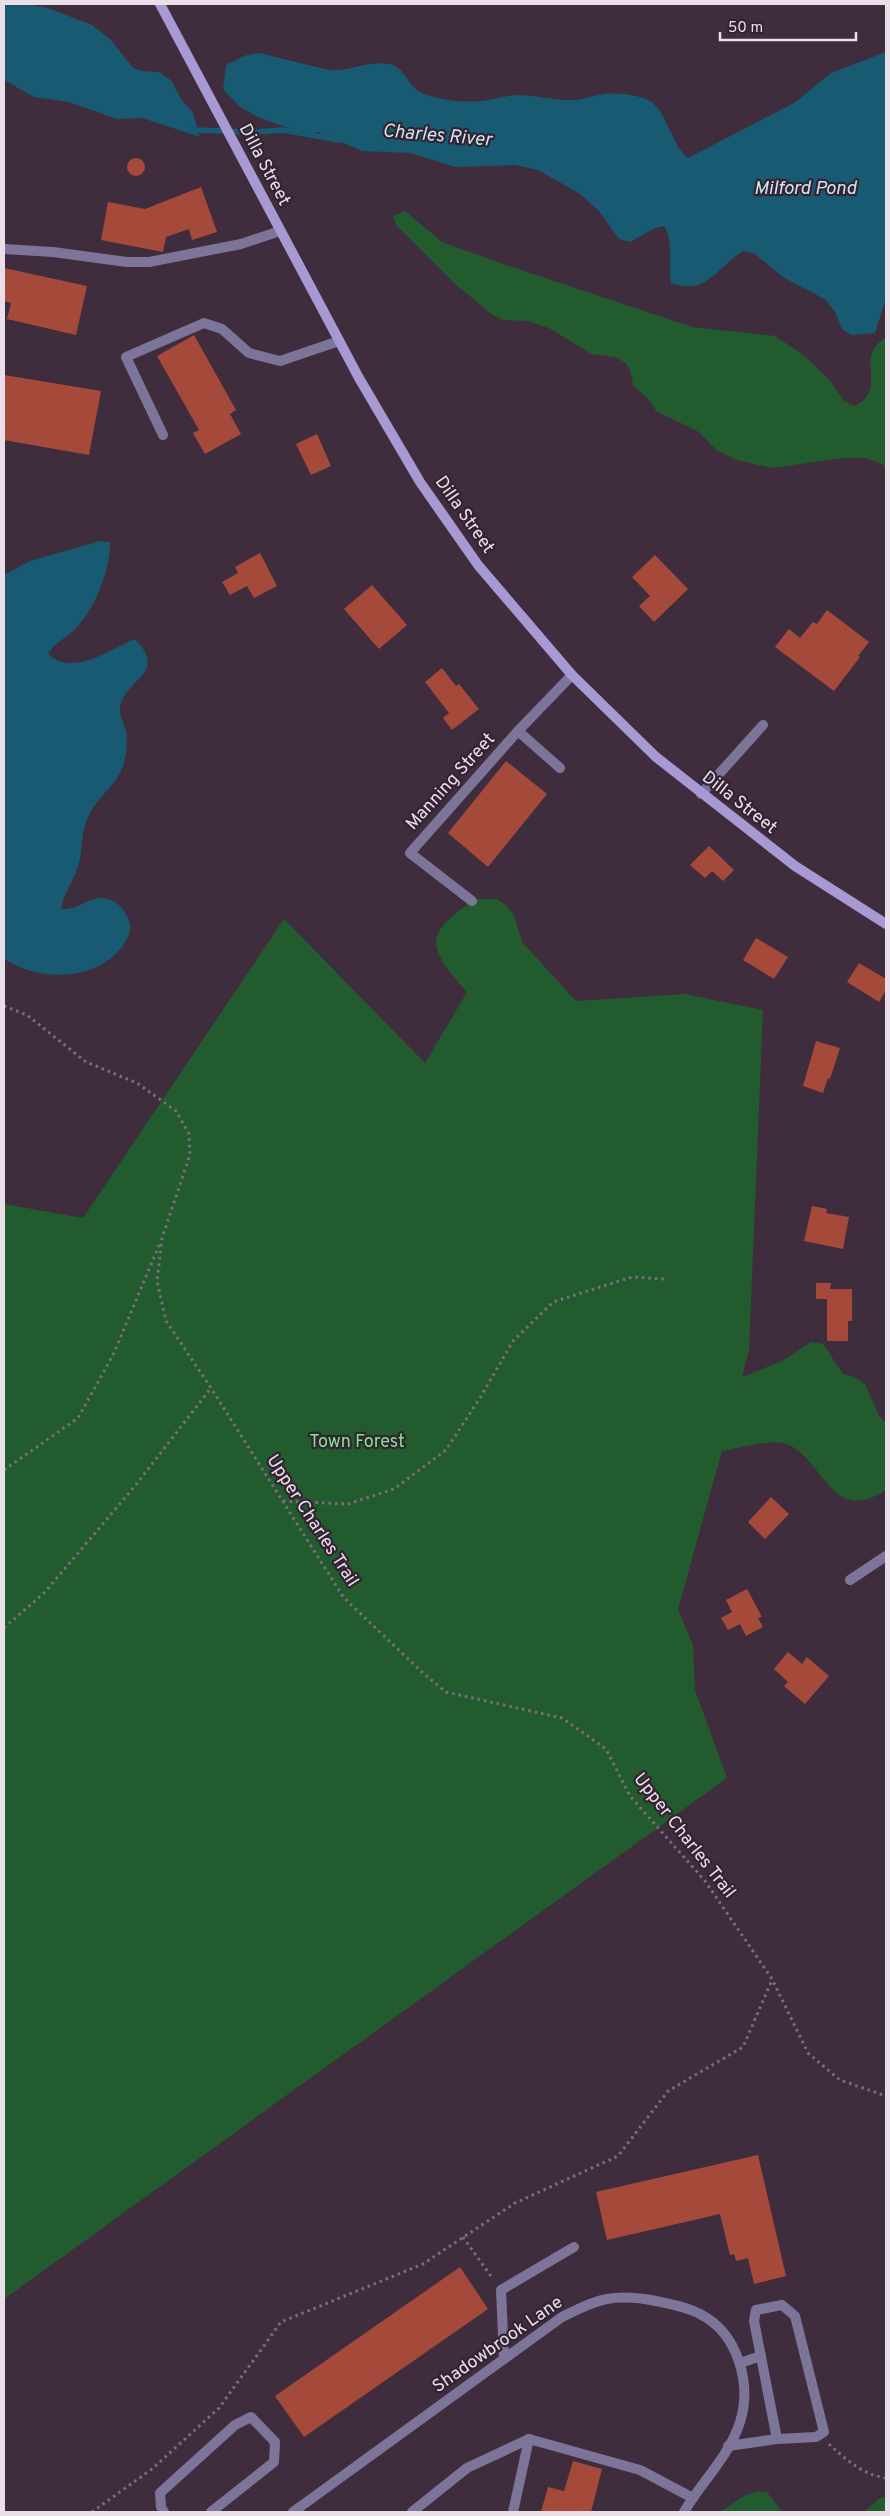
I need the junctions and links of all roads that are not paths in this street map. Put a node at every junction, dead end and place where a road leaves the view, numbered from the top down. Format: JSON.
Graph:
{"nodes":[{"id":1,"x":160,"y":4,"type":"edge"},
{"id":2,"x":280,"y":231,"type":"junction"},
{"id":3,"x":4,"y":249,"type":"edge"},
{"id":4,"x":339,"y":341,"type":"junction"},
{"id":5,"x":163,"y":435,"type":"dead end"},
{"id":6,"x":572,"y":676,"type":"junction"},
{"id":7,"x":764,"y":725,"type":"dead end"},
{"id":8,"x":518,"y":731,"type":"junction"},
{"id":9,"x":560,"y":768,"type":"dead end"},
{"id":10,"x":700,"y":794,"type":"junction"},
{"id":11,"x":472,"y":901,"type":"dead end"},
{"id":12,"x":886,"y":924,"type":"edge"},
{"id":13,"x":886,"y":1556,"type":"edge"},
{"id":14,"x":850,"y":1580,"type":"dead end"},
{"id":15,"x":574,"y":2247,"type":"dead end"},
{"id":16,"x":761,"y":2356,"type":"junction"},
{"id":17,"x":504,"y":2359,"type":"junction"},
{"id":18,"x":740,"y":2363,"type":"junction"},
{"id":19,"x":529,"y":2439,"type":"junction"},
{"id":20,"x":777,"y":2439,"type":"junction"},
{"id":21,"x":728,"y":2446,"type":"junction"},
{"id":22,"x":693,"y":2498,"type":"junction"},
{"id":23,"x":164,"y":2512,"type":"edge"},
{"id":24,"x":212,"y":2512,"type":"edge"},
{"id":25,"x":293,"y":2512,"type":"edge"},
{"id":26,"x":412,"y":2512,"type":"edge"},
{"id":27,"x":512,"y":2512,"type":"edge"},
{"id":28,"x":684,"y":2512,"type":"edge"}],
"edges":[{"from":1,"to":2,"type":"main road","name":"Dilla Street"},
{"from":2,"to":3,"type":"street"},
{"from":2,"to":4,"type":"main road","name":"Dilla Street"},
{"from":4,"to":5,"type":"street"},
{"from":4,"to":6,"type":"main road","name":"Dilla Street"},
{"from":6,"to":8,"type":"street","name":"Manning Street"},
{"from":6,"to":10,"type":"main road","name":"Dilla Street"},
{"from":7,"to":10,"type":"street"},
{"from":8,"to":9,"type":"street"},
{"from":8,"to":11,"type":"street","name":"Manning Street"},
{"from":10,"to":12,"type":"main road","name":"Dilla Street"},
{"from":13,"to":14,"type":"street"},
{"from":15,"to":17,"type":"street"},
{"from":16,"to":18,"type":"street"},
{"from":16,"to":20,"type":"street"},
{"from":16,"to":20,"type":"street"},
{"from":17,"to":18,"type":"street","name":"Shadowbrook Lane"},
{"from":17,"to":25,"type":"street","name":"Shadowbrook Lane"},
{"from":18,"to":21,"type":"street","name":"Shadowbrook Lane"},
{"from":19,"to":22,"type":"street"},
{"from":19,"to":26,"type":"street"},
{"from":19,"to":27,"type":"street"},
{"from":20,"to":21,"type":"street"},
{"from":21,"to":22,"type":"street","name":"Shadowbrook Lane"},
{"from":22,"to":28,"type":"street","name":"Shadowbrook Lane"},
{"from":23,"to":24,"type":"street"}]}
